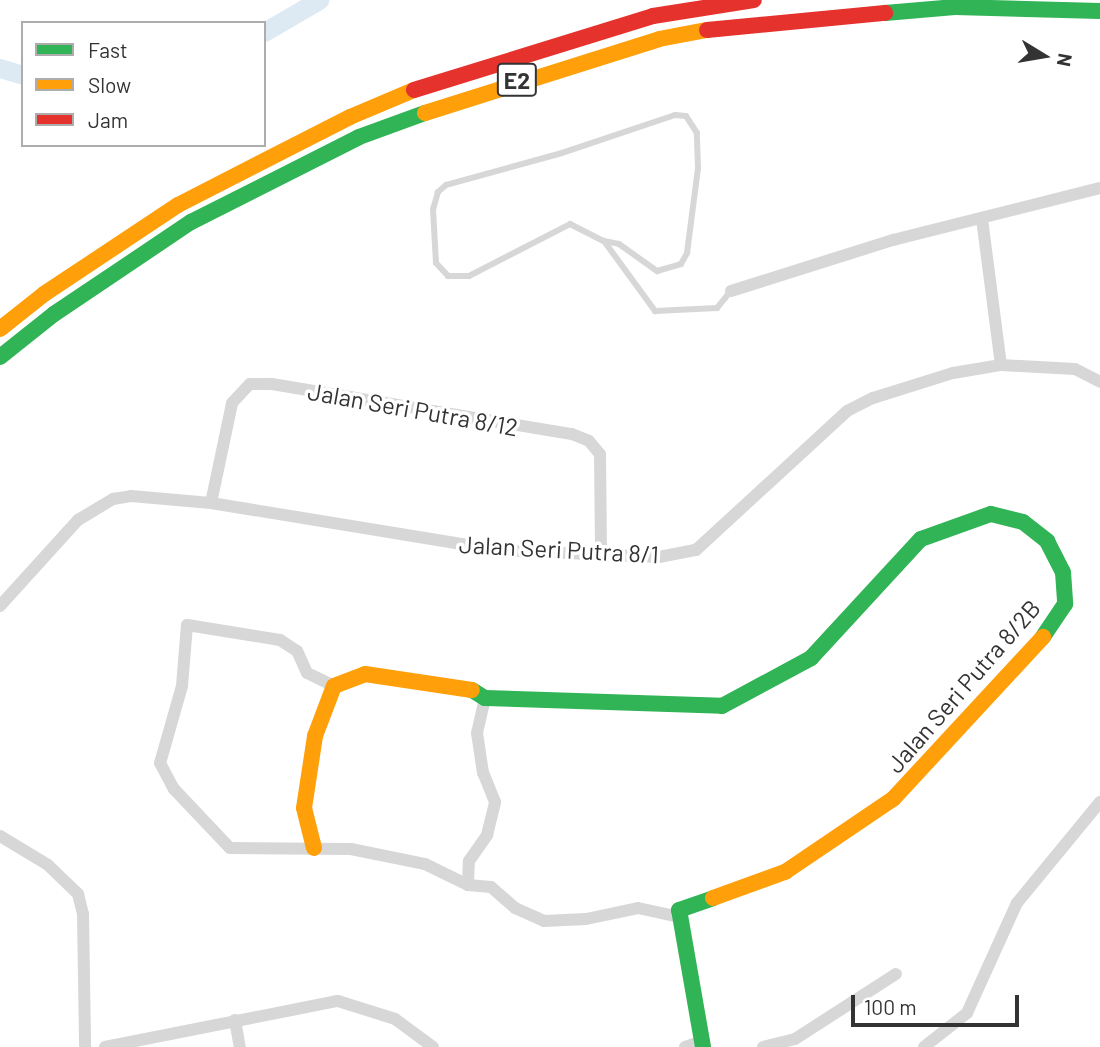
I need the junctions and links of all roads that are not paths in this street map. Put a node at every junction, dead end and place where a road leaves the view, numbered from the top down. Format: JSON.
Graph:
{"nodes":[{"id":1,"x":754,"y":0,"type":"edge"},
{"id":2,"x":1100,"y":11,"type":"edge"},
{"id":3,"x":1100,"y":188,"type":"edge"},
{"id":4,"x":982,"y":219,"type":"junction"},
{"id":5,"x":604,"y":242,"type":"junction"},
{"id":6,"x":731,"y":291,"type":"joint"},
{"id":7,"x":0,"y":329,"type":"edge"},
{"id":8,"x":0,"y":357,"type":"edge"},
{"id":9,"x":1001,"y":365,"type":"junction"},
{"id":10,"x":1100,"y":381,"type":"edge"},
{"id":11,"x":211,"y":503,"type":"junction"},
{"id":12,"x":601,"y":553,"type":"junction"},
{"id":13,"x":0,"y":606,"type":"edge"},
{"id":14,"x":334,"y":686,"type":"junction"},
{"id":15,"x":485,"y":698,"type":"junction"},
{"id":16,"x":1100,"y":802,"type":"edge"},
{"id":17,"x":0,"y":836,"type":"edge"},
{"id":18,"x":314,"y":848,"type":"junction"},
{"id":19,"x":468,"y":885,"type":"junction"},
{"id":20,"x":680,"y":917,"type":"junction"},
{"id":21,"x":896,"y":974,"type":"dead end"},
{"id":22,"x":235,"y":1020,"type":"junction"},
{"id":23,"x":702,"y":1044,"type":"edge"},
{"id":24,"x":85,"y":1047,"type":"edge"},
{"id":25,"x":105,"y":1047,"type":"edge"},
{"id":26,"x":240,"y":1047,"type":"edge"},
{"id":27,"x":433,"y":1047,"type":"edge"},
{"id":28,"x":685,"y":1047,"type":"edge"},
{"id":29,"x":763,"y":1047,"type":"edge"},
{"id":30,"x":924,"y":1047,"type":"edge"}],
"edges":[{"from":1,"to":7,"type":"main road","number":"E2"},
{"from":2,"to":8,"type":"main road","number":"E2"},
{"from":3,"to":4,"type":"street"},
{"from":4,"to":6,"type":"street"},
{"from":4,"to":9,"type":"street"},
{"from":5,"to":5,"type":"lane"},
{"from":5,"to":6,"type":"lane"},
{"from":9,"to":10,"type":"street","name":"Jalan Seri Putra 8/1"},
{"from":9,"to":12,"type":"street","name":"Jalan Seri Putra 8/1"},
{"from":11,"to":12,"type":"street","name":"Jalan Seri Putra 8/1"},
{"from":11,"to":12,"type":"street","name":"Jalan Seri Putra 8/12"},
{"from":11,"to":13,"type":"street","name":"Jalan Seri Putra 8/1"},
{"from":14,"to":15,"type":"main road"},
{"from":14,"to":18,"type":"main road"},
{"from":14,"to":18,"type":"street"},
{"from":15,"to":19,"type":"street"},
{"from":15,"to":20,"type":"main road","name":"Jalan Seri Putra 8/2B"},
{"from":16,"to":30,"type":"street"},
{"from":17,"to":24,"type":"street"},
{"from":18,"to":19,"type":"street"},
{"from":19,"to":20,"type":"street"},
{"from":20,"to":23,"type":"main road"},
{"from":21,"to":29,"type":"street"},
{"from":22,"to":25,"type":"street"},
{"from":22,"to":26,"type":"street"},
{"from":22,"to":27,"type":"street"},
{"from":23,"to":28,"type":"street"}]}
